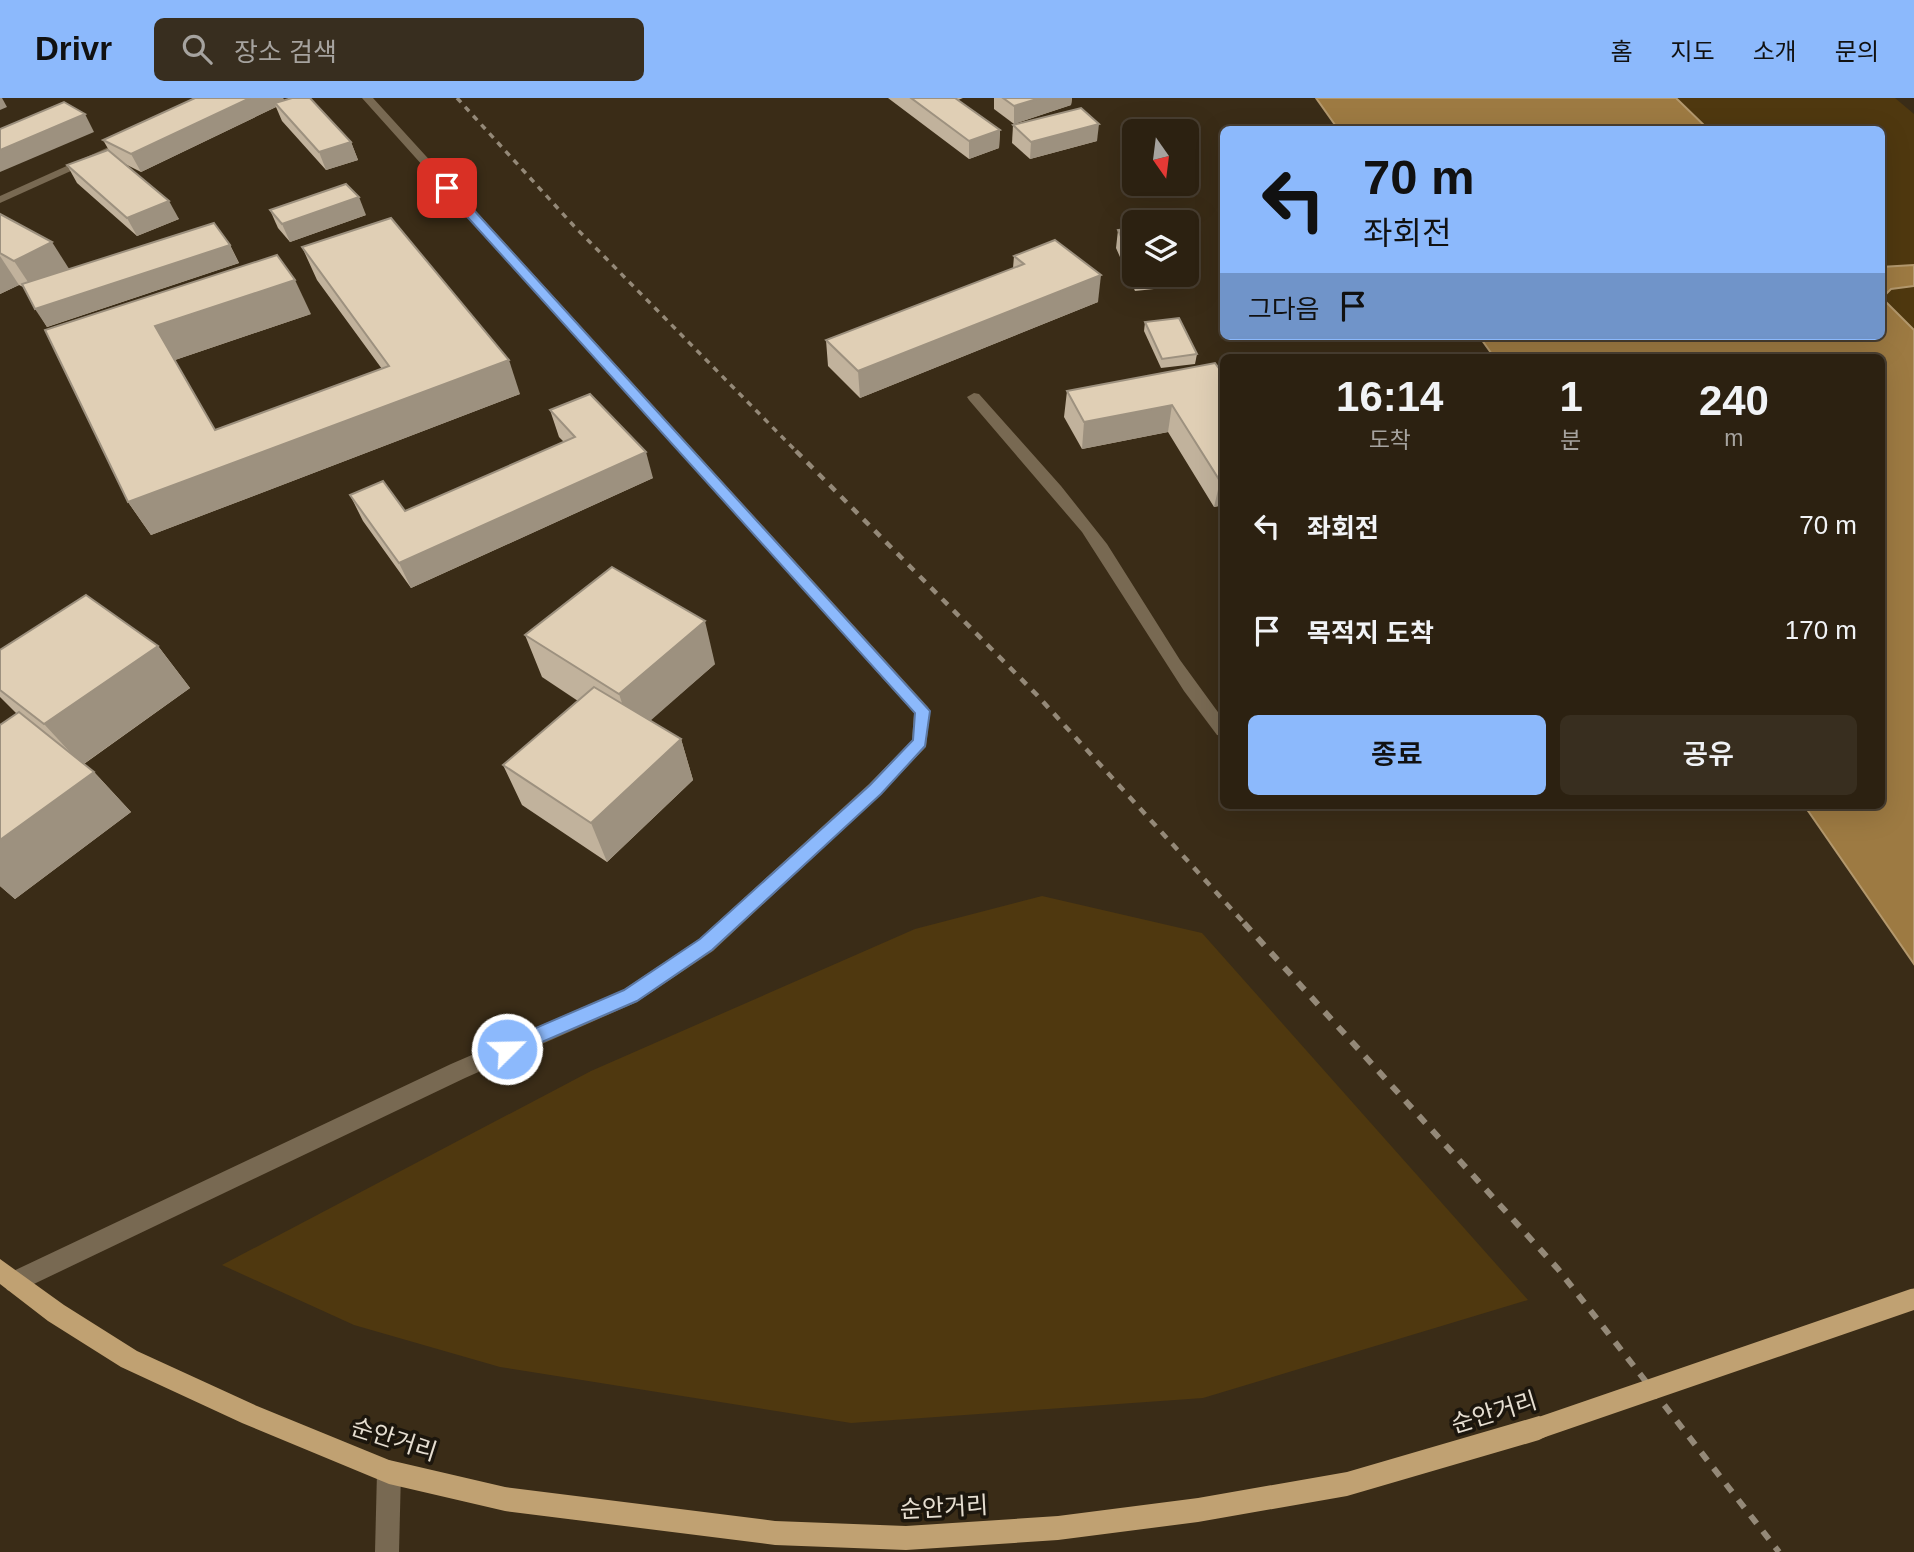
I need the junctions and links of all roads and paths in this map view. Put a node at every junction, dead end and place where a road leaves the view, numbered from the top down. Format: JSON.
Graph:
{"nodes":[{"id":1,"x":367,"y":98,"type":"edge"},
{"id":2,"x":137,"y":138,"type":"edge"},
{"id":3,"x":0,"y":200,"type":"edge"},
{"id":4,"x":974,"y":397,"type":"dead end"},
{"id":5,"x":1220,"y":727,"type":"edge"},
{"id":6,"x":8,"y":1276,"type":"edge"},
{"id":7,"x":1914,"y":1299,"type":"edge"},
{"id":8,"x":389,"y":1472,"type":"junction"},
{"id":9,"x":387,"y":1552,"type":"edge"}],
"edges":[{"from":1,"to":6,"type":"street"},
{"from":2,"to":3,"type":"street"},
{"from":4,"to":5,"type":"street"},
{"from":6,"to":8,"type":"main road","name":"순안거리"},
{"from":7,"to":8,"type":"main road","name":"순안거리","bridge":true},
{"from":8,"to":9,"type":"street"}]}
